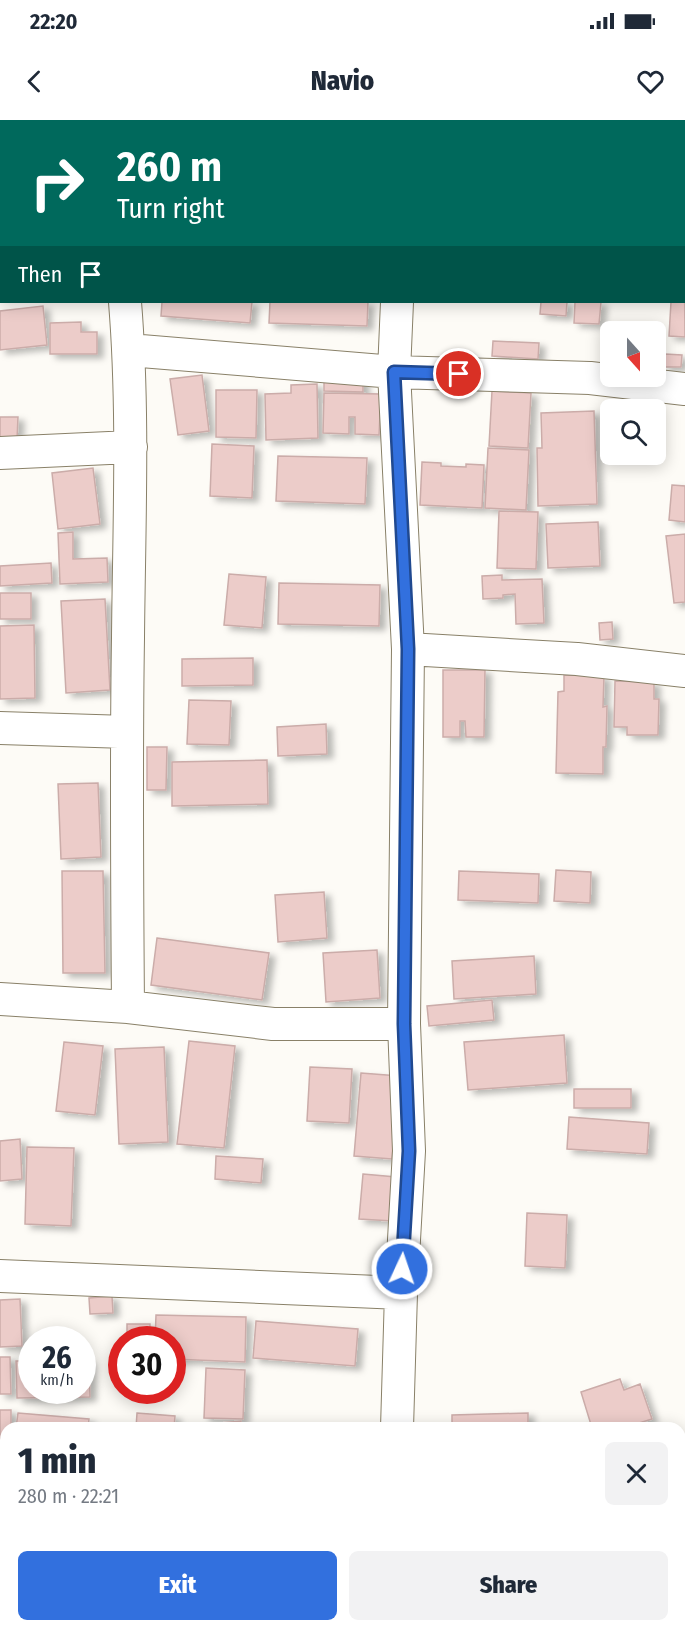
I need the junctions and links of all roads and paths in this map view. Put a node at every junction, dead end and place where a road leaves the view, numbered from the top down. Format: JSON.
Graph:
{"nodes":[{"id":1,"x":125,"y":303,"type":"edge"},
{"id":2,"x":397,"y":303,"type":"edge"},
{"id":3,"x":129,"y":350,"type":"junction"},
{"id":4,"x":394,"y":372,"type":"junction"},
{"id":5,"x":685,"y":389,"type":"edge"},
{"id":6,"x":130,"y":447,"type":"junction"},
{"id":7,"x":0,"y":453,"type":"edge"},
{"id":8,"x":408,"y":649,"type":"junction"},
{"id":9,"x":685,"y":671,"type":"edge"},
{"id":10,"x":0,"y":728,"type":"edge"},
{"id":11,"x":127,"y":732,"type":"junction"},
{"id":12,"x":0,"y":999,"type":"edge"},
{"id":13,"x":128,"y":1006,"type":"junction"},
{"id":14,"x":404,"y":1024,"type":"junction"},
{"id":15,"x":0,"y":1276,"type":"edge"},
{"id":16,"x":401,"y":1293,"type":"junction"},
{"id":17,"x":397,"y":1422,"type":"edge"}],
"edges":[{"from":1,"to":3,"type":"street"},
{"from":2,"to":4,"type":"street"},
{"from":3,"to":4,"type":"street"},
{"from":3,"to":6,"type":"street"},
{"from":4,"to":5,"type":"street"},
{"from":4,"to":8,"type":"street"},
{"from":6,"to":7,"type":"street"},
{"from":6,"to":11,"type":"street"},
{"from":8,"to":9,"type":"street"},
{"from":8,"to":14,"type":"street"},
{"from":10,"to":11,"type":"street"},
{"from":11,"to":13,"type":"street"},
{"from":12,"to":13,"type":"street"},
{"from":13,"to":14,"type":"street"},
{"from":14,"to":16,"type":"street"},
{"from":15,"to":16,"type":"street"},
{"from":16,"to":17,"type":"street"}]}
